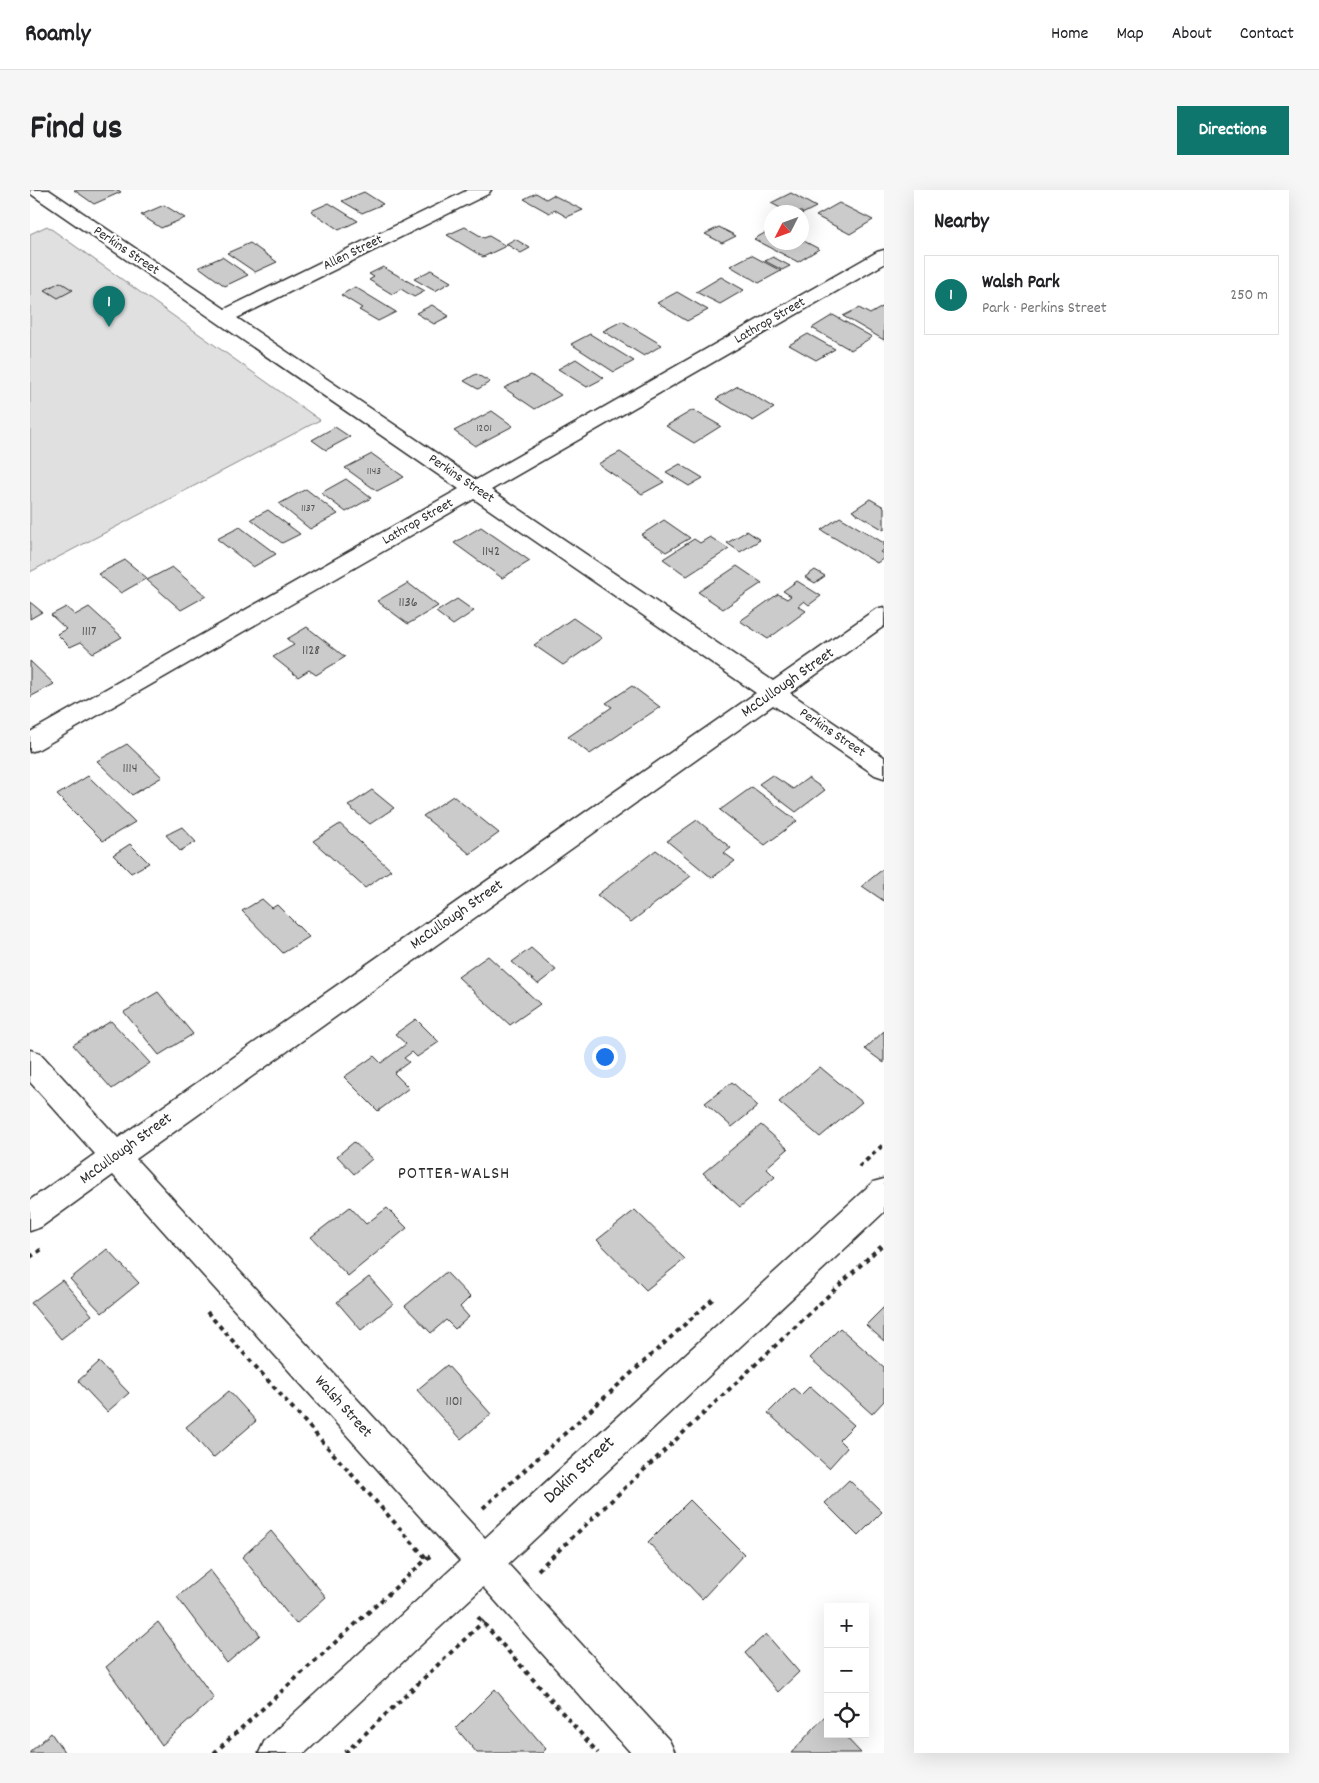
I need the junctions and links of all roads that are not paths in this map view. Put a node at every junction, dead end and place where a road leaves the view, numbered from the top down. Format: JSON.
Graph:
{"nodes":[{"id":1,"x":37,"y":190,"type":"edge"},
{"id":2,"x":482,"y":190,"type":"edge"},
{"id":3,"x":884,"y":256,"type":"edge"},
{"id":4,"x":224,"y":317,"type":"junction"},
{"id":5,"x":476,"y":490,"type":"junction"},
{"id":6,"x":884,"y":614,"type":"edge"},
{"id":7,"x":774,"y":693,"type":"junction"},
{"id":8,"x":30,"y":743,"type":"edge"},
{"id":9,"x":884,"y":769,"type":"edge"},
{"id":10,"x":30,"y":1062,"type":"edge"},
{"id":11,"x":115,"y":1156,"type":"junction"},
{"id":12,"x":884,"y":1192,"type":"edge"},
{"id":13,"x":30,"y":1217,"type":"edge"},
{"id":14,"x":483,"y":1561,"type":"junction"},
{"id":15,"x":278,"y":1753,"type":"edge"},
{"id":16,"x":656,"y":1753,"type":"edge"}],
"edges":[{"from":1,"to":4,"type":"street","name":"Perkins Street"},
{"from":2,"to":4,"type":"street","name":"Allen Street"},
{"from":3,"to":5,"type":"street","name":"Lathrop Street"},
{"from":4,"to":5,"type":"street","name":"Perkins Street"},
{"from":5,"to":7,"type":"street","name":"Perkins Street"},
{"from":5,"to":8,"type":"street","name":"Lathrop Street"},
{"from":6,"to":7,"type":"street","name":"McCullough Street"},
{"from":7,"to":9,"type":"street","name":"Perkins Street"},
{"from":7,"to":11,"type":"street","name":"McCullough Street"},
{"from":10,"to":11,"type":"street","name":"Walsh Street"},
{"from":11,"to":13,"type":"street","name":"McCullough Street"},
{"from":11,"to":14,"type":"street","name":"Walsh Street"},
{"from":12,"to":14,"type":"street","name":"Dakin Street"},
{"from":14,"to":15,"type":"street","name":"Dakin Street"},
{"from":14,"to":16,"type":"street","name":"Walsh Street"}]}
